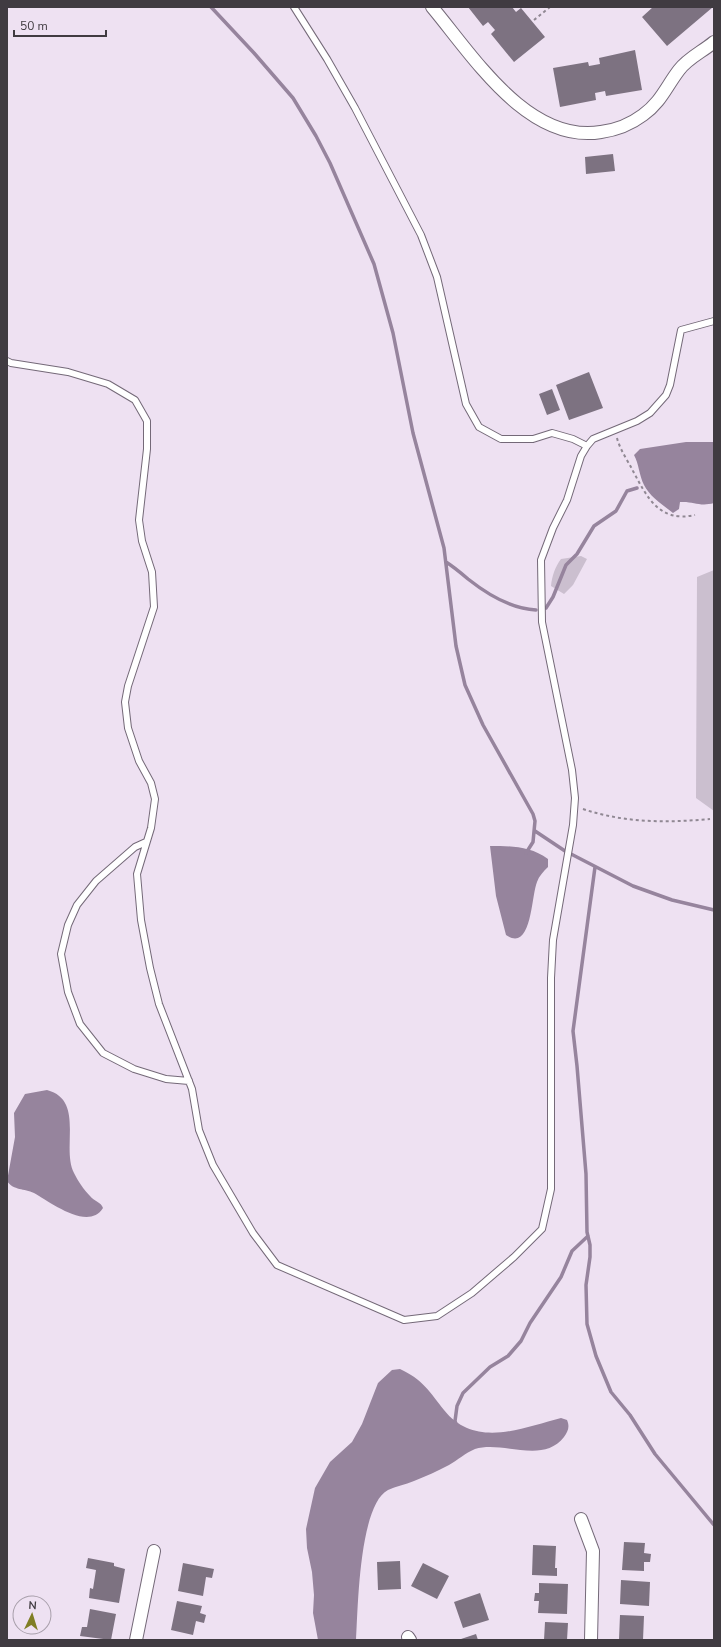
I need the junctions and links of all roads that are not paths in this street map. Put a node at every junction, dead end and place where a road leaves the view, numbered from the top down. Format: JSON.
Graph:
{"nodes":[{"id":1,"x":294,"y":7,"type":"edge"},
{"id":2,"x":432,"y":7,"type":"edge"},
{"id":3,"x":714,"y":42,"type":"edge"},
{"id":4,"x":714,"y":321,"type":"edge"},
{"id":5,"x":7,"y":361,"type":"edge"},
{"id":6,"x":587,"y":446,"type":"junction"},
{"id":7,"x":146,"y":842,"type":"junction"},
{"id":8,"x":189,"y":1081,"type":"junction"},
{"id":9,"x":581,"y":1519,"type":"dead end"},
{"id":10,"x":154,"y":1551,"type":"dead end"},
{"id":11,"x":136,"y":1640,"type":"edge"},
{"id":12,"x":591,"y":1640,"type":"edge"}],
"edges":[{"from":1,"to":6,"type":"lane"},
{"from":2,"to":3,"type":"street"},
{"from":4,"to":6,"type":"lane"},
{"from":5,"to":7,"type":"lane"},
{"from":6,"to":8,"type":"lane"},
{"from":7,"to":8,"type":"lane"},
{"from":7,"to":8,"type":"lane"},
{"from":9,"to":12,"type":"street"},
{"from":10,"to":11,"type":"street"}]}
